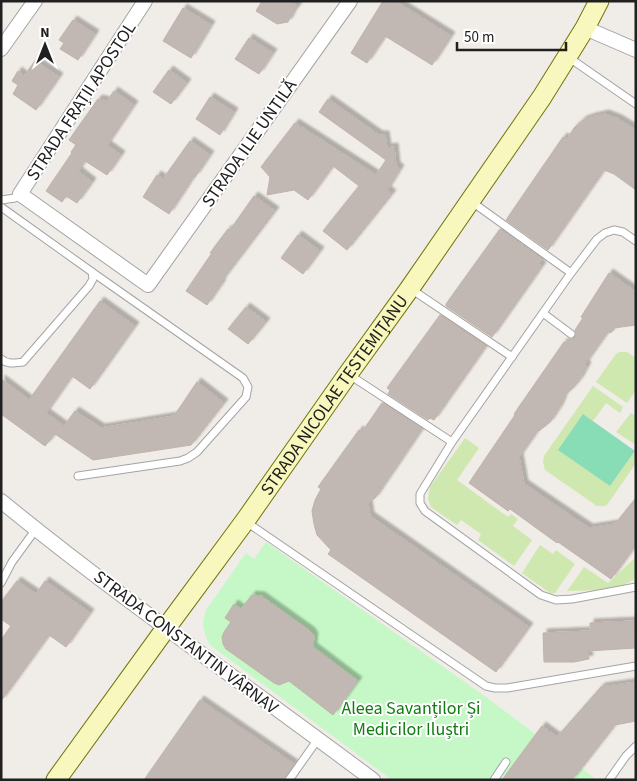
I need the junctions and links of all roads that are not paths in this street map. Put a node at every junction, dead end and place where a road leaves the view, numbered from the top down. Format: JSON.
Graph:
{"nodes":[{"id":1,"x":35,"y":1,"type":"edge"},
{"id":2,"x":145,"y":1,"type":"edge"},
{"id":3,"x":350,"y":1,"type":"edge"},
{"id":4,"x":599,"y":1,"type":"edge"},
{"id":5,"x":585,"y":28,"type":"junction"},
{"id":6,"x":1,"y":49,"type":"edge"},
{"id":7,"x":636,"y":50,"type":"edge"},
{"id":8,"x":568,"y":57,"type":"junction"},
{"id":9,"x":636,"y":104,"type":"edge"},
{"id":10,"x":20,"y":194,"type":"junction"},
{"id":11,"x":1,"y":200,"type":"edge"},
{"id":12,"x":471,"y":201,"type":"junction"},
{"id":13,"x":1,"y":207,"type":"edge"},
{"id":14,"x":636,"y":241,"type":"edge"},
{"id":15,"x":92,"y":272,"type":"junction"},
{"id":16,"x":571,"y":273,"type":"junction"},
{"id":17,"x":148,"y":285,"type":"joint"},
{"id":18,"x":410,"y":288,"type":"junction"},
{"id":19,"x":543,"y":313,"type":"junction"},
{"id":20,"x":571,"y":334,"type":"dead end"},
{"id":21,"x":512,"y":357,"type":"junction"},
{"id":22,"x":1,"y":359,"type":"edge"},
{"id":23,"x":348,"y":374,"type":"junction"},
{"id":24,"x":452,"y":442,"type":"junction"},
{"id":25,"x":78,"y":476,"type":"dead end"},
{"id":26,"x":1,"y":501,"type":"edge"},
{"id":27,"x":245,"y":520,"type":"junction"},
{"id":28,"x":36,"y":529,"type":"junction"},
{"id":29,"x":1,"y":583,"type":"edge"},
{"id":30,"x":636,"y":587,"type":"edge"},
{"id":31,"x":166,"y":628,"type":"junction"},
{"id":32,"x":636,"y":666,"type":"edge"},
{"id":33,"x":318,"y":739,"type":"junction"},
{"id":34,"x":636,"y":746,"type":"edge"},
{"id":35,"x":506,"y":762,"type":"dead end"},
{"id":36,"x":56,"y":780,"type":"edge"},
{"id":37,"x":289,"y":780,"type":"edge"},
{"id":38,"x":373,"y":780,"type":"edge"},
{"id":39,"x":494,"y":780,"type":"edge"},
{"id":40,"x":609,"y":780,"type":"edge"}],
"edges":[{"from":1,"to":6,"type":"street"},
{"from":2,"to":10,"type":"street","name":"STRADA FRAȚII APOSTOL"},
{"from":3,"to":17,"type":"street","name":"STRADA ILIE UNTILĂ"},
{"from":4,"to":5,"type":"main road","name":"STRADA NICOLAE TESTEMIȚANU"},
{"from":5,"to":7,"type":"street"},
{"from":5,"to":8,"type":"main road","name":"STRADA NICOLAE TESTEMIȚANU"},
{"from":8,"to":9,"type":"lane"},
{"from":8,"to":12,"type":"main road","name":"STRADA NICOLAE TESTEMIȚANU"},
{"from":10,"to":11,"type":"lane"},
{"from":10,"to":17,"type":"street","name":"STRADA FRAȚII APOSTOL"},
{"from":12,"to":16,"type":"lane"},
{"from":12,"to":18,"type":"main road","name":"STRADA NICOLAE TESTEMIȚANU"},
{"from":13,"to":15,"type":"lane"},
{"from":14,"to":16,"type":"lane"},
{"from":15,"to":22,"type":"lane"},
{"from":15,"to":25,"type":"lane"},
{"from":16,"to":19,"type":"lane"},
{"from":18,"to":21,"type":"lane"},
{"from":18,"to":23,"type":"main road","name":"STRADA NICOLAE TESTEMIȚANU"},
{"from":19,"to":20,"type":"lane"},
{"from":19,"to":21,"type":"lane"},
{"from":21,"to":24,"type":"lane"},
{"from":23,"to":24,"type":"lane"},
{"from":23,"to":27,"type":"main road","name":"STRADA NICOLAE TESTEMIȚANU"},
{"from":24,"to":30,"type":"lane"},
{"from":26,"to":28,"type":"street","name":"STRADA CONSTANTIN VÂRNAV"},
{"from":27,"to":31,"type":"main road","name":"STRADA NICOLAE TESTEMIȚANU"},
{"from":27,"to":32,"type":"lane"},
{"from":28,"to":29,"type":"lane"},
{"from":28,"to":31,"type":"street","name":"STRADA CONSTANTIN VÂRNAV"},
{"from":31,"to":33,"type":"street","name":"STRADA CONSTANTIN VÂRNAV"},
{"from":31,"to":36,"type":"main road","name":"STRADA NICOLAE TESTEMIȚANU"},
{"from":33,"to":37,"type":"lane"},
{"from":33,"to":38,"type":"street","name":"STRADA CONSTANTIN VÂRNAV"},
{"from":34,"to":40,"type":"lane"},
{"from":35,"to":39,"type":"lane"}]}
